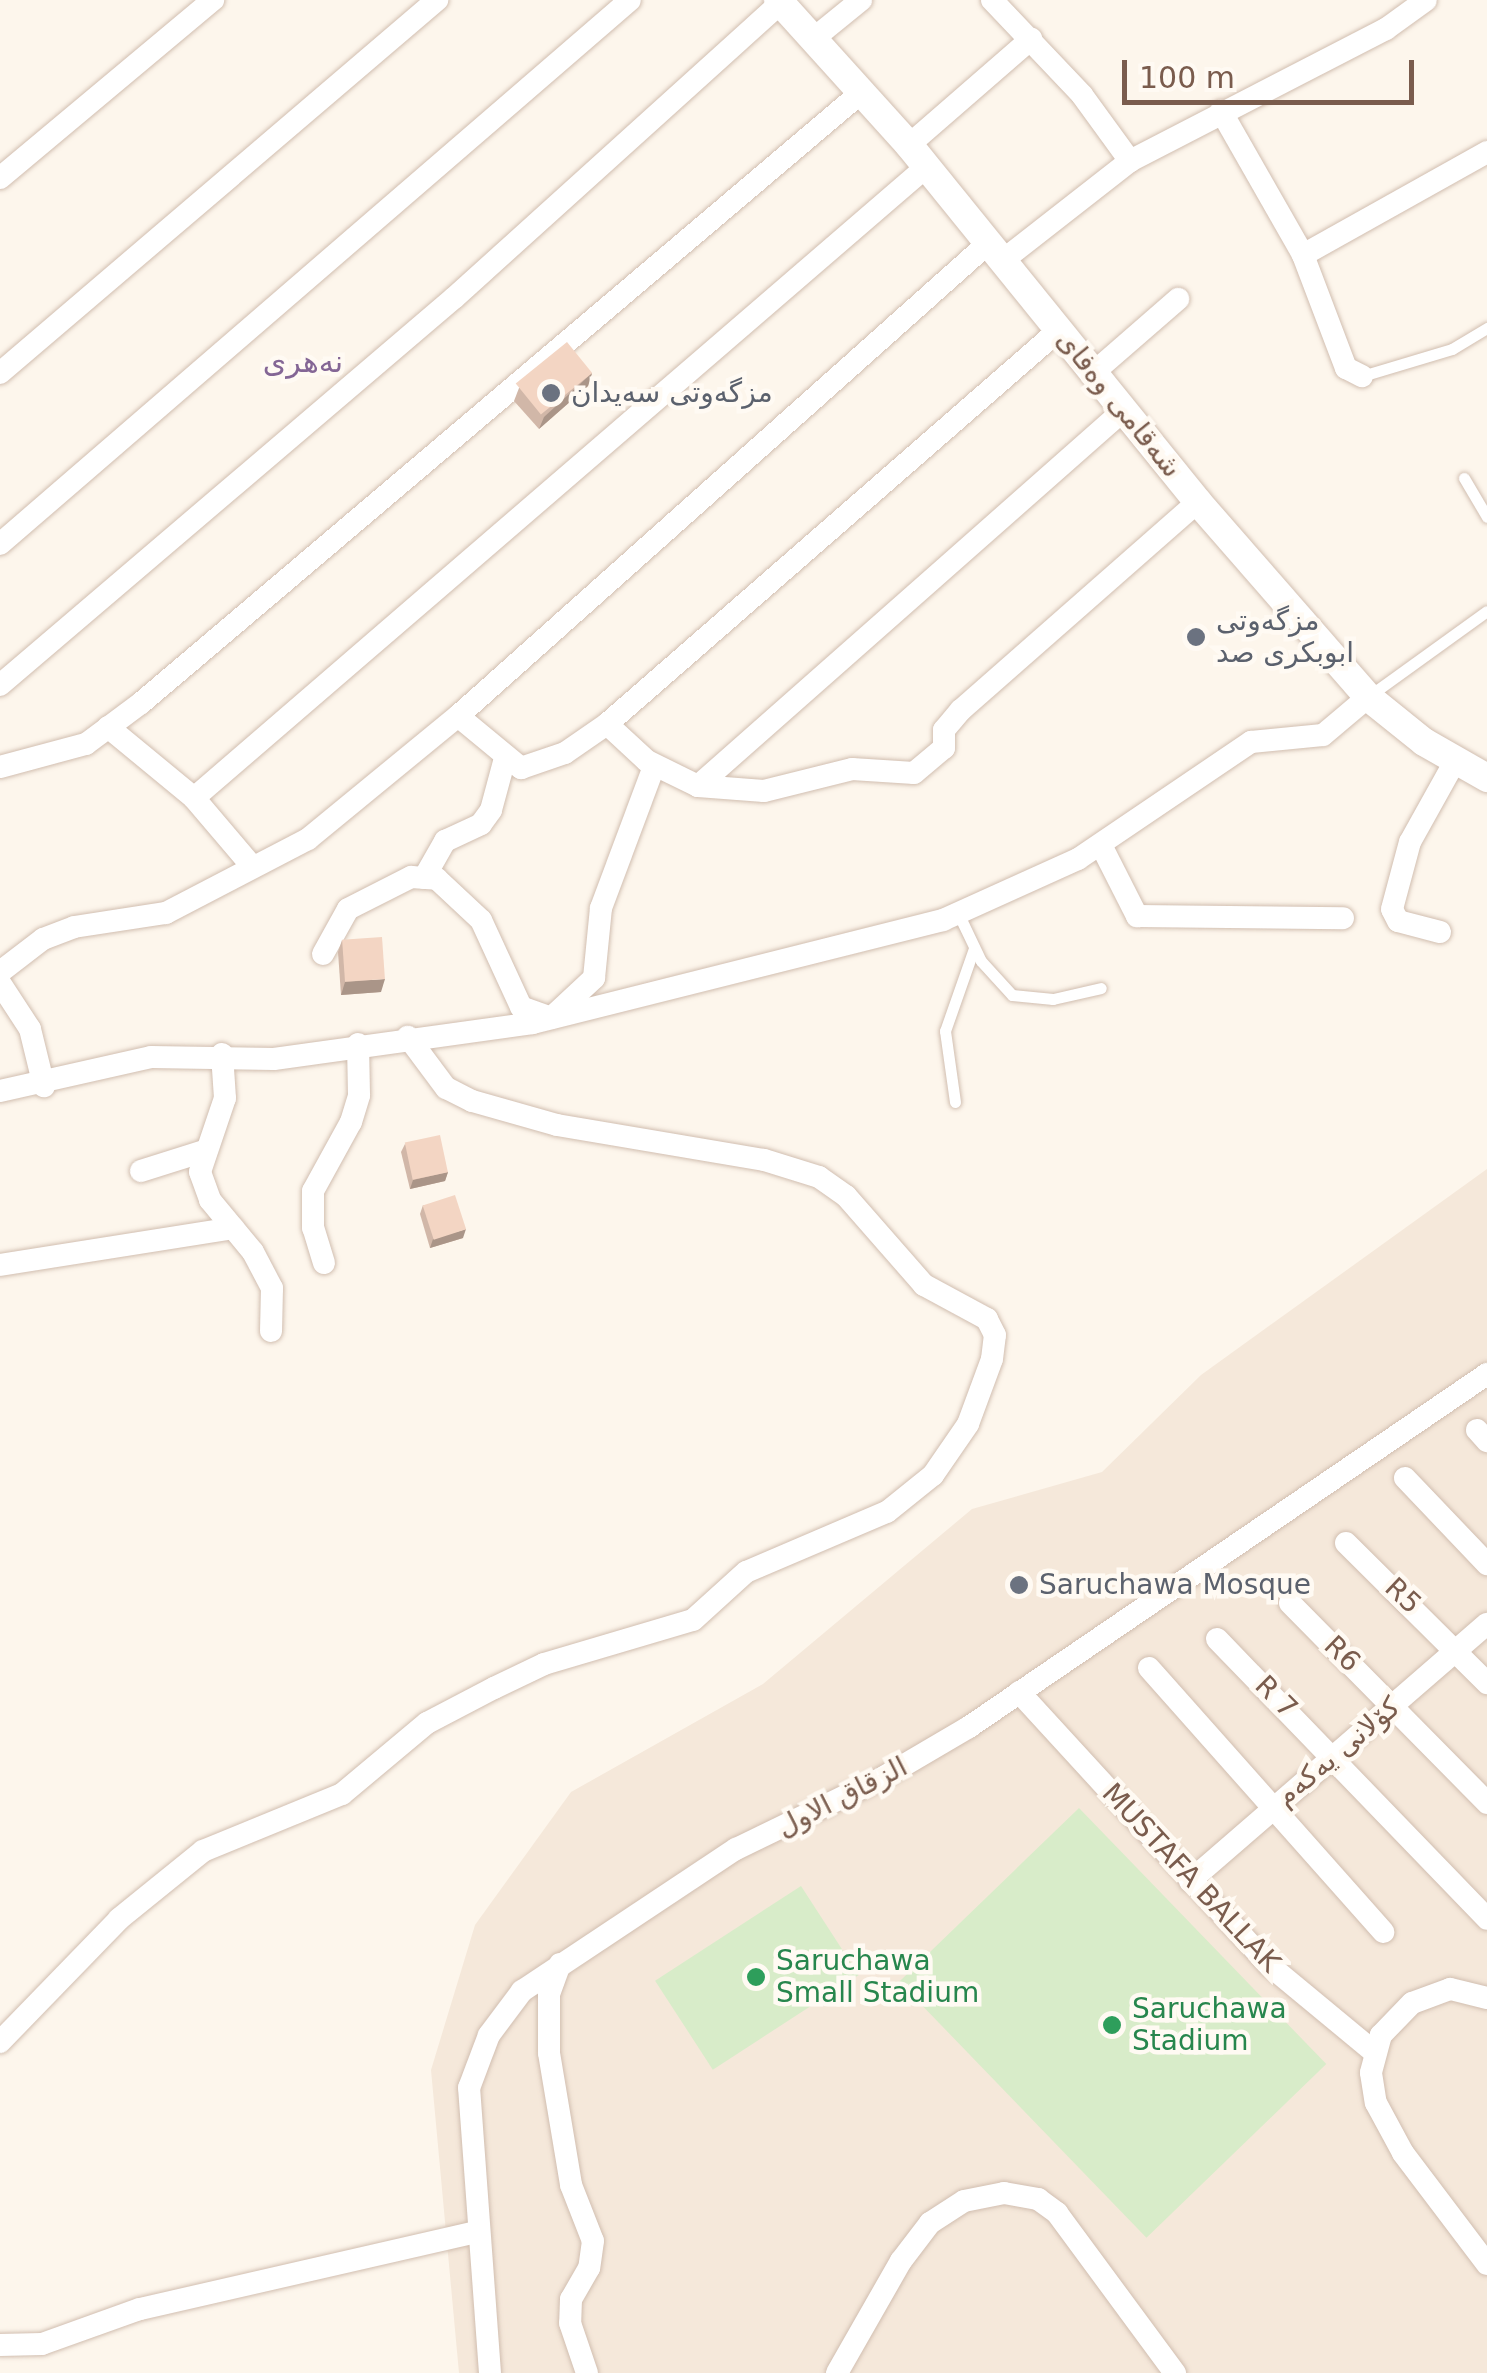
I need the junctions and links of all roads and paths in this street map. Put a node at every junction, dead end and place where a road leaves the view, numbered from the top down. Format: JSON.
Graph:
{"nodes":[{"id":1,"x":213,"y":0,"type":"edge"},
{"id":2,"x":437,"y":0,"type":"edge"},
{"id":3,"x":630,"y":0,"type":"edge"},
{"id":4,"x":861,"y":0,"type":"edge"},
{"id":5,"x":992,"y":0,"type":"edge"},
{"id":6,"x":1426,"y":0,"type":"edge"},
{"id":7,"x":779,"y":2,"type":"edge"},
{"id":8,"x":1031,"y":38,"type":"junction"},
{"id":9,"x":812,"y":39,"type":"junction"},
{"id":10,"x":858,"y":96,"type":"junction"},
{"id":11,"x":1221,"y":110,"type":"junction"},
{"id":12,"x":1487,"y":152,"type":"edge"},
{"id":13,"x":917,"y":157,"type":"junction"},
{"id":14,"x":1130,"y":161,"type":"junction"},
{"id":15,"x":0,"y":178,"type":"edge"},
{"id":16,"x":994,"y":253,"type":"junction"},
{"id":17,"x":1303,"y":255,"type":"junction"},
{"id":18,"x":1178,"y":299,"type":"dead end"},
{"id":19,"x":1487,"y":328,"type":"edge"},
{"id":20,"x":1059,"y":330,"type":"junction"},
{"id":21,"x":1092,"y":373,"type":"junction"},
{"id":22,"x":0,"y":374,"type":"edge"},
{"id":23,"x":1362,"y":376,"type":"joint"},
{"id":24,"x":1125,"y":409,"type":"junction"},
{"id":25,"x":1464,"y":478,"type":"dead end"},
{"id":26,"x":1198,"y":502,"type":"junction"},
{"id":27,"x":1487,"y":517,"type":"edge"},
{"id":28,"x":0,"y":544,"type":"edge"},
{"id":29,"x":1487,"y":612,"type":"edge"},
{"id":30,"x":0,"y":685,"type":"edge"},
{"id":31,"x":1368,"y":697,"type":"junction"},
{"id":32,"x":458,"y":716,"type":"junction"},
{"id":33,"x":607,"y":724,"type":"junction"},
{"id":34,"x":108,"y":727,"type":"junction"},
{"id":35,"x":505,"y":758,"type":"junction"},
{"id":36,"x":1454,"y":761,"type":"junction"},
{"id":37,"x":654,"y":766,"type":"junction"},
{"id":38,"x":0,"y":767,"type":"edge"},
{"id":39,"x":1487,"y":778,"type":"edge"},
{"id":40,"x":698,"y":786,"type":"junction"},
{"id":41,"x":194,"y":798,"type":"junction"},
{"id":42,"x":1101,"y":845,"type":"junction"},
{"id":43,"x":251,"y":865,"type":"junction"},
{"id":44,"x":424,"y":878,"type":"junction"},
{"id":45,"x":958,"y":913,"type":"junction"},
{"id":46,"x":1343,"y":918,"type":"dead end"},
{"id":47,"x":1440,"y":932,"type":"dead end"},
{"id":48,"x":974,"y":948,"type":"junction"},
{"id":49,"x":323,"y":954,"type":"dead end"},
{"id":50,"x":0,"y":972,"type":"edge"},
{"id":51,"x":0,"y":983,"type":"edge"},
{"id":52,"x":1102,"y":988,"type":"dead end"},
{"id":53,"x":551,"y":1018,"type":"junction"},
{"id":54,"x":408,"y":1037,"type":"junction"},
{"id":55,"x":358,"y":1044,"type":"junction"},
{"id":56,"x":222,"y":1054,"type":"junction"},
{"id":57,"x":44,"y":1086,"type":"junction"},
{"id":58,"x":0,"y":1091,"type":"edge"},
{"id":59,"x":955,"y":1102,"type":"dead end"},
{"id":60,"x":204,"y":1151,"type":"junction"},
{"id":61,"x":142,"y":1171,"type":"dead end"},
{"id":62,"x":233,"y":1228,"type":"junction"},
{"id":63,"x":324,"y":1264,"type":"dead end"},
{"id":64,"x":0,"y":1265,"type":"edge"},
{"id":65,"x":271,"y":1331,"type":"dead end"},
{"id":66,"x":1487,"y":1374,"type":"edge"},
{"id":67,"x":1405,"y":1478,"type":"dead end"},
{"id":68,"x":1346,"y":1544,"type":"dead end"},
{"id":69,"x":1487,"y":1564,"type":"edge"},
{"id":70,"x":1290,"y":1603,"type":"dead end"},
{"id":71,"x":1487,"y":1624,"type":"edge"},
{"id":72,"x":1218,"y":1639,"type":"dead end"},
{"id":73,"x":1460,"y":1650,"type":"junction"},
{"id":74,"x":1150,"y":1668,"type":"dead end"},
{"id":75,"x":1487,"y":1683,"type":"edge"},
{"id":76,"x":1019,"y":1692,"type":"junction"},
{"id":77,"x":1395,"y":1705,"type":"junction"},
{"id":78,"x":1334,"y":1755,"type":"junction"},
{"id":79,"x":1487,"y":1804,"type":"edge"},
{"id":80,"x":1272,"y":1807,"type":"junction"},
{"id":81,"x":1190,"y":1881,"type":"junction"},
{"id":82,"x":1487,"y":1919,"type":"edge"},
{"id":83,"x":1383,"y":1932,"type":"dead end"},
{"id":84,"x":560,"y":1964,"type":"junction"},
{"id":85,"x":1487,"y":1998,"type":"edge"},
{"id":86,"x":0,"y":2042,"type":"edge"},
{"id":87,"x":1374,"y":2052,"type":"junction"},
{"id":88,"x":476,"y":2232,"type":"junction"},
{"id":89,"x":1487,"y":2264,"type":"edge"},
{"id":90,"x":0,"y":2345,"type":"edge"},
{"id":91,"x":490,"y":2373,"type":"edge"},
{"id":92,"x":588,"y":2373,"type":"edge"},
{"id":93,"x":837,"y":2373,"type":"edge"},
{"id":94,"x":1175,"y":2373,"type":"edge"}],
"edges":[{"from":1,"to":15,"type":"street"},
{"from":2,"to":22,"type":"street"},
{"from":3,"to":28,"type":"street"},
{"from":4,"to":9,"type":"street"},
{"from":5,"to":8,"type":"street"},
{"from":6,"to":11,"type":"street"},
{"from":7,"to":9,"type":"street","name":"شەقامی وەفای"},
{"from":7,"to":30,"type":"street"},
{"from":8,"to":13,"type":"street"},
{"from":8,"to":14,"type":"street"},
{"from":9,"to":10,"type":"street","name":"شەقامی وەفای"},
{"from":10,"to":13,"type":"street","name":"شەقامی وەفای"},
{"from":10,"to":34,"type":"street"},
{"from":11,"to":14,"type":"street"},
{"from":11,"to":17,"type":"street"},
{"from":12,"to":17,"type":"street"},
{"from":13,"to":16,"type":"street","name":"شەقامی وەفای"},
{"from":13,"to":41,"type":"street"},
{"from":14,"to":16,"type":"street"},
{"from":16,"to":20,"type":"street","name":"شەقامی وەفای"},
{"from":16,"to":32,"type":"street"},
{"from":17,"to":23,"type":"street"},
{"from":18,"to":21,"type":"street"},
{"from":19,"to":23,"type":"lane"},
{"from":20,"to":21,"type":"street","name":"شەقامی وەفای"},
{"from":20,"to":33,"type":"street"},
{"from":21,"to":24,"type":"street","name":"شەقامی وەفای"},
{"from":24,"to":26,"type":"street","name":"شەقامی وەفای"},
{"from":24,"to":40,"type":"street"},
{"from":25,"to":27,"type":"lane"},
{"from":26,"to":31,"type":"street","name":"شەقامی وەفای"},
{"from":26,"to":40,"type":"street"},
{"from":29,"to":31,"type":"lane"},
{"from":31,"to":36,"type":"street","name":"شەقامی وەفای"},
{"from":31,"to":42,"type":"street"},
{"from":32,"to":35,"type":"street"},
{"from":32,"to":43,"type":"street"},
{"from":33,"to":35,"type":"street"},
{"from":33,"to":37,"type":"street"},
{"from":34,"to":38,"type":"street"},
{"from":34,"to":41,"type":"street"},
{"from":35,"to":44,"type":"street"},
{"from":36,"to":39,"type":"street","name":"شەقامی وەفای"},
{"from":36,"to":47,"type":"street"},
{"from":37,"to":40,"type":"street"},
{"from":37,"to":53,"type":"street"},
{"from":41,"to":43,"type":"street"},
{"from":42,"to":45,"type":"street"},
{"from":42,"to":46,"type":"street"},
{"from":43,"to":50,"type":"street"},
{"from":44,"to":49,"type":"street"},
{"from":44,"to":53,"type":"street"},
{"from":45,"to":48,"type":"lane"},
{"from":45,"to":53,"type":"street"},
{"from":48,"to":52,"type":"lane"},
{"from":48,"to":59,"type":"lane"},
{"from":51,"to":57,"type":"street"},
{"from":53,"to":54,"type":"street"},
{"from":54,"to":55,"type":"street"},
{"from":54,"to":86,"type":"street"},
{"from":55,"to":56,"type":"street"},
{"from":55,"to":63,"type":"street"},
{"from":56,"to":57,"type":"street"},
{"from":56,"to":60,"type":"street"},
{"from":57,"to":58,"type":"street"},
{"from":60,"to":61,"type":"street"},
{"from":60,"to":62,"type":"street"},
{"from":62,"to":64,"type":"street"},
{"from":62,"to":65,"type":"street"},
{"from":66,"to":76,"type":"street","name":"الزقاق الاول"},
{"from":67,"to":69,"type":"street"},
{"from":68,"to":73,"type":"street","name":"R5"},
{"from":70,"to":77,"type":"street","name":"R6"},
{"from":71,"to":73,"type":"street","name":"کۆلانی یەکەم"},
{"from":72,"to":78,"type":"street","name":"R 7"},
{"from":73,"to":75,"type":"street","name":"R5"},
{"from":73,"to":77,"type":"street","name":"کۆلانی یەکەم"},
{"from":74,"to":80,"type":"street"},
{"from":76,"to":81,"type":"street","name":"MUSTAFA BALLAK"},
{"from":76,"to":84,"type":"street","name":"الزقاق الاول"},
{"from":77,"to":78,"type":"street","name":"کۆلانی یەکەم"},
{"from":77,"to":79,"type":"street","name":"R6"},
{"from":78,"to":80,"type":"street","name":"کۆلانی یەکەم"},
{"from":78,"to":82,"type":"street","name":"R 7"},
{"from":80,"to":81,"type":"street","name":"کۆلانی یەکەم"},
{"from":80,"to":83,"type":"street"},
{"from":81,"to":87,"type":"street","name":"MUSTAFA BALLAK"},
{"from":84,"to":88,"type":"street","name":"الزقاق الاول"},
{"from":84,"to":92,"type":"street"},
{"from":85,"to":87,"type":"street"},
{"from":87,"to":89,"type":"street"},
{"from":88,"to":90,"type":"street"},
{"from":88,"to":91,"type":"street","name":"الزقاق الاول"},
{"from":93,"to":94,"type":"street"}]}
